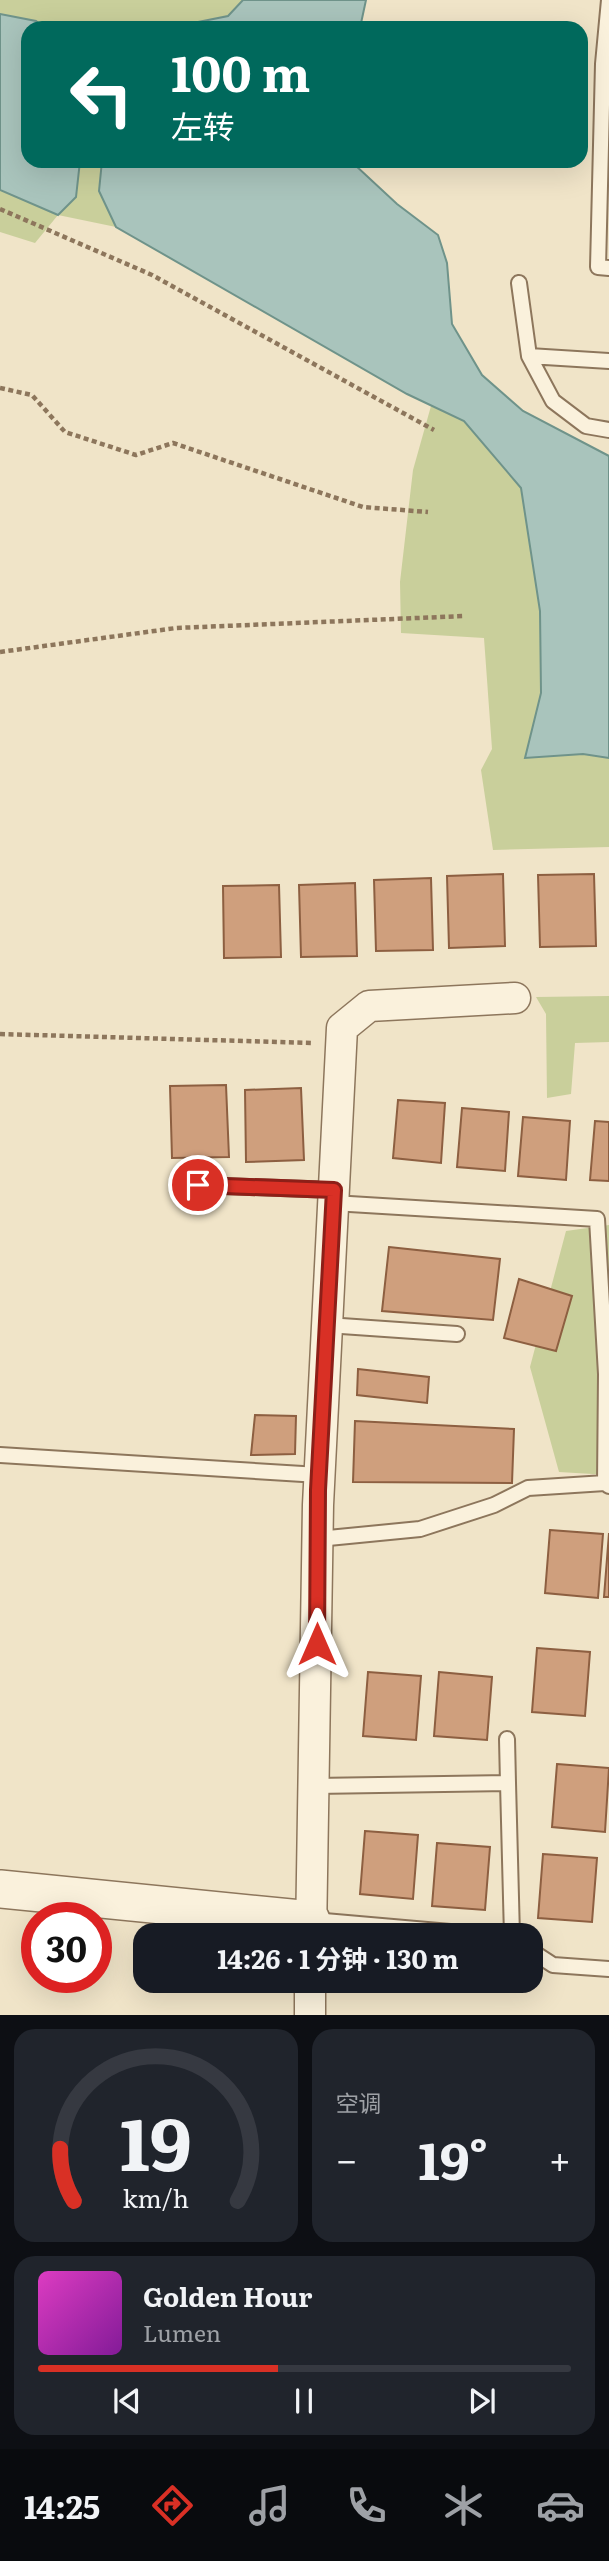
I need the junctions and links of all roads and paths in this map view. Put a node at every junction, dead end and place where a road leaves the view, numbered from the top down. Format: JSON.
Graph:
{"nodes":[{"id":1,"x":609,"y":0,"type":"edge"},
{"id":2,"x":0,"y":209,"type":"edge"},
{"id":3,"x":609,"y":268,"type":"edge"},
{"id":4,"x":519,"y":283,"type":"dead end"},
{"id":5,"x":528,"y":356,"type":"junction"},
{"id":6,"x":609,"y":361,"type":"edge"},
{"id":7,"x":0,"y":388,"type":"edge"},
{"id":8,"x":434,"y":430,"type":"dead end"},
{"id":9,"x":609,"y":430,"type":"edge"},
{"id":10,"x":428,"y":512,"type":"dead end"},
{"id":11,"x":465,"y":616,"type":"dead end"},
{"id":12,"x":0,"y":652,"type":"edge"},
{"id":13,"x":515,"y":998,"type":"dead end"},
{"id":14,"x":0,"y":1034,"type":"edge"},
{"id":15,"x":341,"y":1044,"type":"junction"},
{"id":16,"x":198,"y":1185,"type":"dead end"},
{"id":17,"x":334,"y":1196,"type":"junction"},
{"id":18,"x":327,"y":1325,"type":"junction"},
{"id":19,"x":457,"y":1334,"type":"dead end"},
{"id":20,"x":608,"y":1374,"type":"edge"},
{"id":21,"x":0,"y":1455,"type":"edge"},
{"id":22,"x":319,"y":1475,"type":"junction"},
{"id":23,"x":607,"y":1485,"type":"edge"},
{"id":24,"x":318,"y":1539,"type":"junction"},
{"id":25,"x":508,"y":1740,"type":"dead end"},
{"id":26,"x":508,"y":1783,"type":"junction"},
{"id":27,"x":315,"y":1786,"type":"junction"},
{"id":28,"x":0,"y":1889,"type":"edge"},
{"id":29,"x":271,"y":1923,"type":"edge"},
{"id":30,"x":311,"y":1923,"type":"edge"},
{"id":31,"x":512,"y":1923,"type":"edge"},
{"id":32,"x":543,"y":1959,"type":"edge"},
{"id":33,"x":609,"y":1969,"type":"edge"},
{"id":34,"x":310,"y":1993,"type":"edge"},
{"id":35,"x":310,"y":2015,"type":"edge"}],
"edges":[{"from":1,"to":3,"type":"lane"},
{"from":2,"to":8,"type":"path"},
{"from":4,"to":5,"type":"lane"},
{"from":5,"to":6,"type":"lane"},
{"from":5,"to":9,"type":"lane"},
{"from":7,"to":10,"type":"path"},
{"from":11,"to":12,"type":"path"},
{"from":13,"to":15,"type":"street"},
{"from":14,"to":15,"type":"path"},
{"from":15,"to":17,"type":"street"},
{"from":16,"to":17,"type":"lane"},
{"from":17,"to":18,"type":"street"},
{"from":17,"to":20,"type":"lane"},
{"from":18,"to":19,"type":"lane"},
{"from":18,"to":22,"type":"street"},
{"from":20,"to":23,"type":"lane"},
{"from":21,"to":22,"type":"lane"},
{"from":22,"to":24,"type":"street"},
{"from":23,"to":24,"type":"lane"},
{"from":24,"to":27,"type":"street"},
{"from":25,"to":26,"type":"lane"},
{"from":26,"to":27,"type":"lane"},
{"from":26,"to":31,"type":"lane"},
{"from":27,"to":30,"type":"street"},
{"from":28,"to":29,"type":"street"},
{"from":32,"to":33,"type":"lane"},
{"from":34,"to":35,"type":"street"}]}
